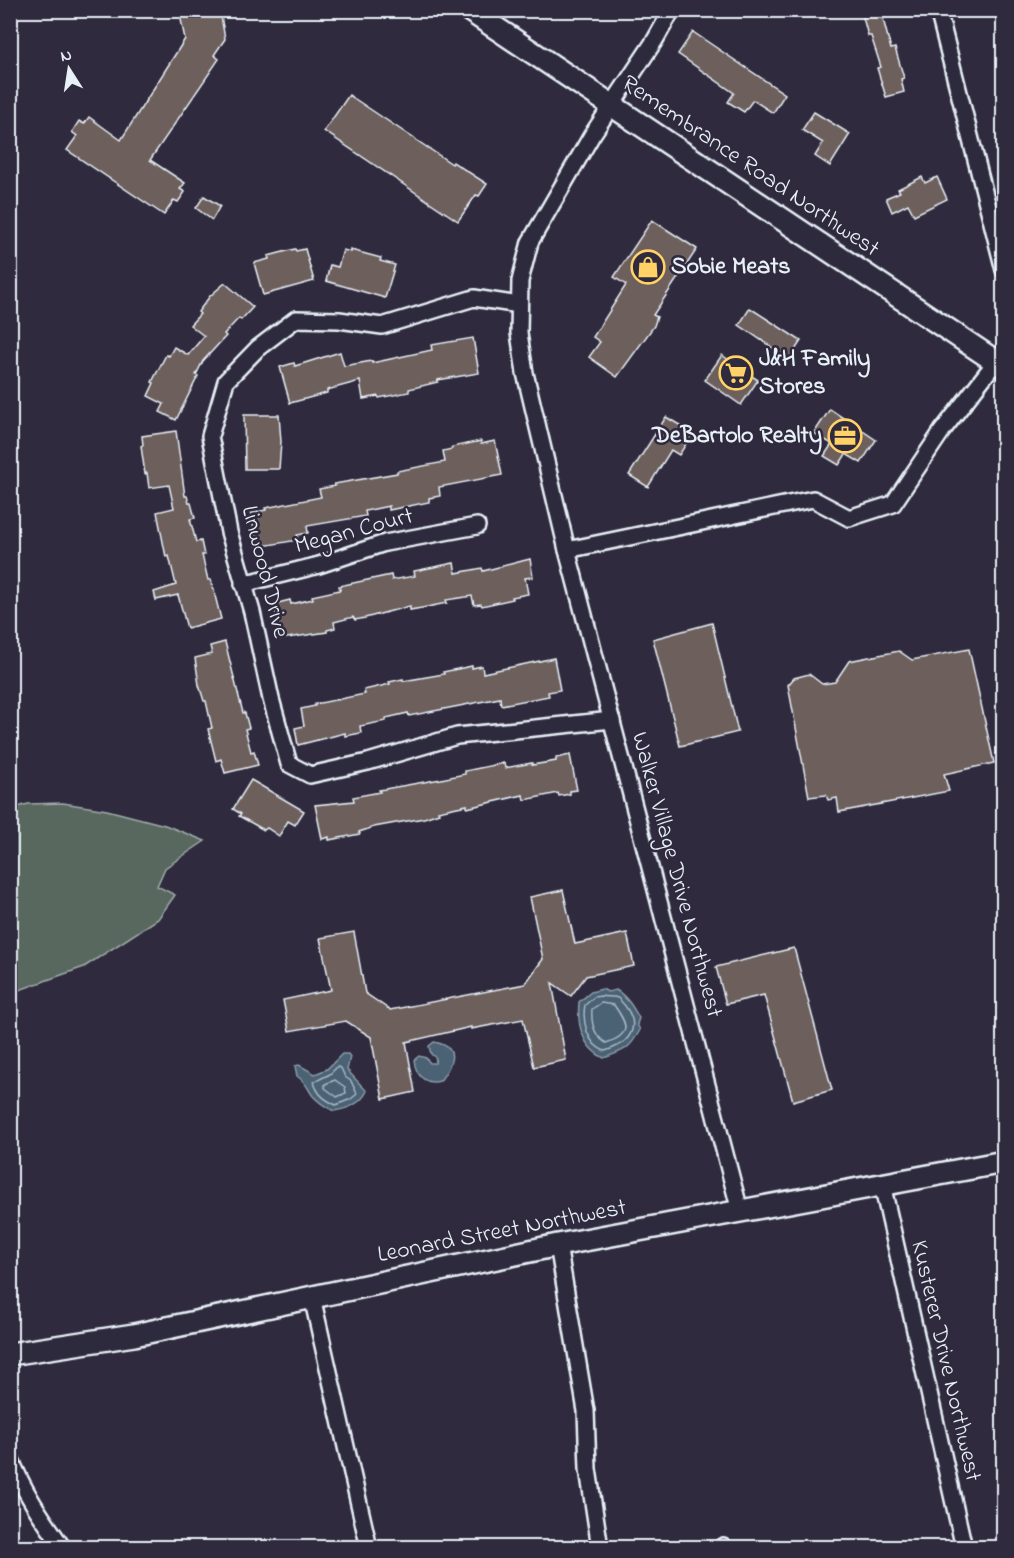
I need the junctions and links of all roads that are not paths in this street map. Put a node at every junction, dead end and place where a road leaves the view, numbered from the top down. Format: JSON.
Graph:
{"nodes":[{"id":1,"x":468,"y":10,"type":"edge"},
{"id":2,"x":672,"y":10,"type":"edge"},
{"id":3,"x":938,"y":10,"type":"edge"},
{"id":4,"x":612,"y":105,"type":"junction"},
{"id":5,"x":1004,"y":270,"type":"edge"},
{"id":6,"x":519,"y":305,"type":"junction"},
{"id":7,"x":1001,"y":360,"type":"edge"},
{"id":8,"x":477,"y":526,"type":"dead end"},
{"id":9,"x":567,"y":550,"type":"junction"},
{"id":10,"x":243,"y":584,"type":"junction"},
{"id":11,"x":612,"y":720,"type":"junction"},
{"id":12,"x":1004,"y":1162,"type":"edge"},
{"id":13,"x":882,"y":1184,"type":"junction"},
{"id":14,"x":740,"y":1211,"type":"junction"},
{"id":15,"x":558,"y":1245,"type":"junction"},
{"id":16,"x":312,"y":1297,"type":"junction"},
{"id":17,"x":10,"y":1353,"type":"edge"},
{"id":18,"x":10,"y":1457,"type":"edge"},
{"id":19,"x":63,"y":1548,"type":"edge"},
{"id":20,"x":369,"y":1548,"type":"edge"},
{"id":21,"x":600,"y":1548,"type":"edge"},
{"id":22,"x":964,"y":1548,"type":"edge"}],
"edges":[{"from":1,"to":4,"type":"main road","name":"Remembrance Road Northwest"},
{"from":2,"to":4,"type":"street","name":"Walker Village Drive Northwest"},
{"from":3,"to":5,"type":"street"},
{"from":4,"to":6,"type":"street","name":"Walker Village Drive Northwest"},
{"from":4,"to":7,"type":"main road","name":"Remembrance Road Northwest"},
{"from":6,"to":9,"type":"street","name":"Walker Village Drive Northwest"},
{"from":6,"to":10,"type":"street","name":"Linwood Drive"},
{"from":7,"to":9,"type":"street"},
{"from":8,"to":10,"type":"street","name":"Megan Court"},
{"from":9,"to":11,"type":"street","name":"Walker Village Drive Northwest"},
{"from":10,"to":11,"type":"street","name":"Linwood Drive"},
{"from":11,"to":14,"type":"street","name":"Walker Village Drive Northwest"},
{"from":12,"to":13,"type":"main road","name":"Leonard Street Northwest"},
{"from":13,"to":14,"type":"main road","name":"Leonard Street Northwest"},
{"from":13,"to":22,"type":"street","name":"Kusterer Drive Northwest"},
{"from":14,"to":15,"type":"main road","name":"Leonard Street Northwest"},
{"from":15,"to":16,"type":"main road","name":"Leonard Street Northwest"},
{"from":15,"to":21,"type":"street"},
{"from":16,"to":17,"type":"main road","name":"Leonard Street Northwest"},
{"from":16,"to":20,"type":"street"},
{"from":18,"to":19,"type":"street"}]}
